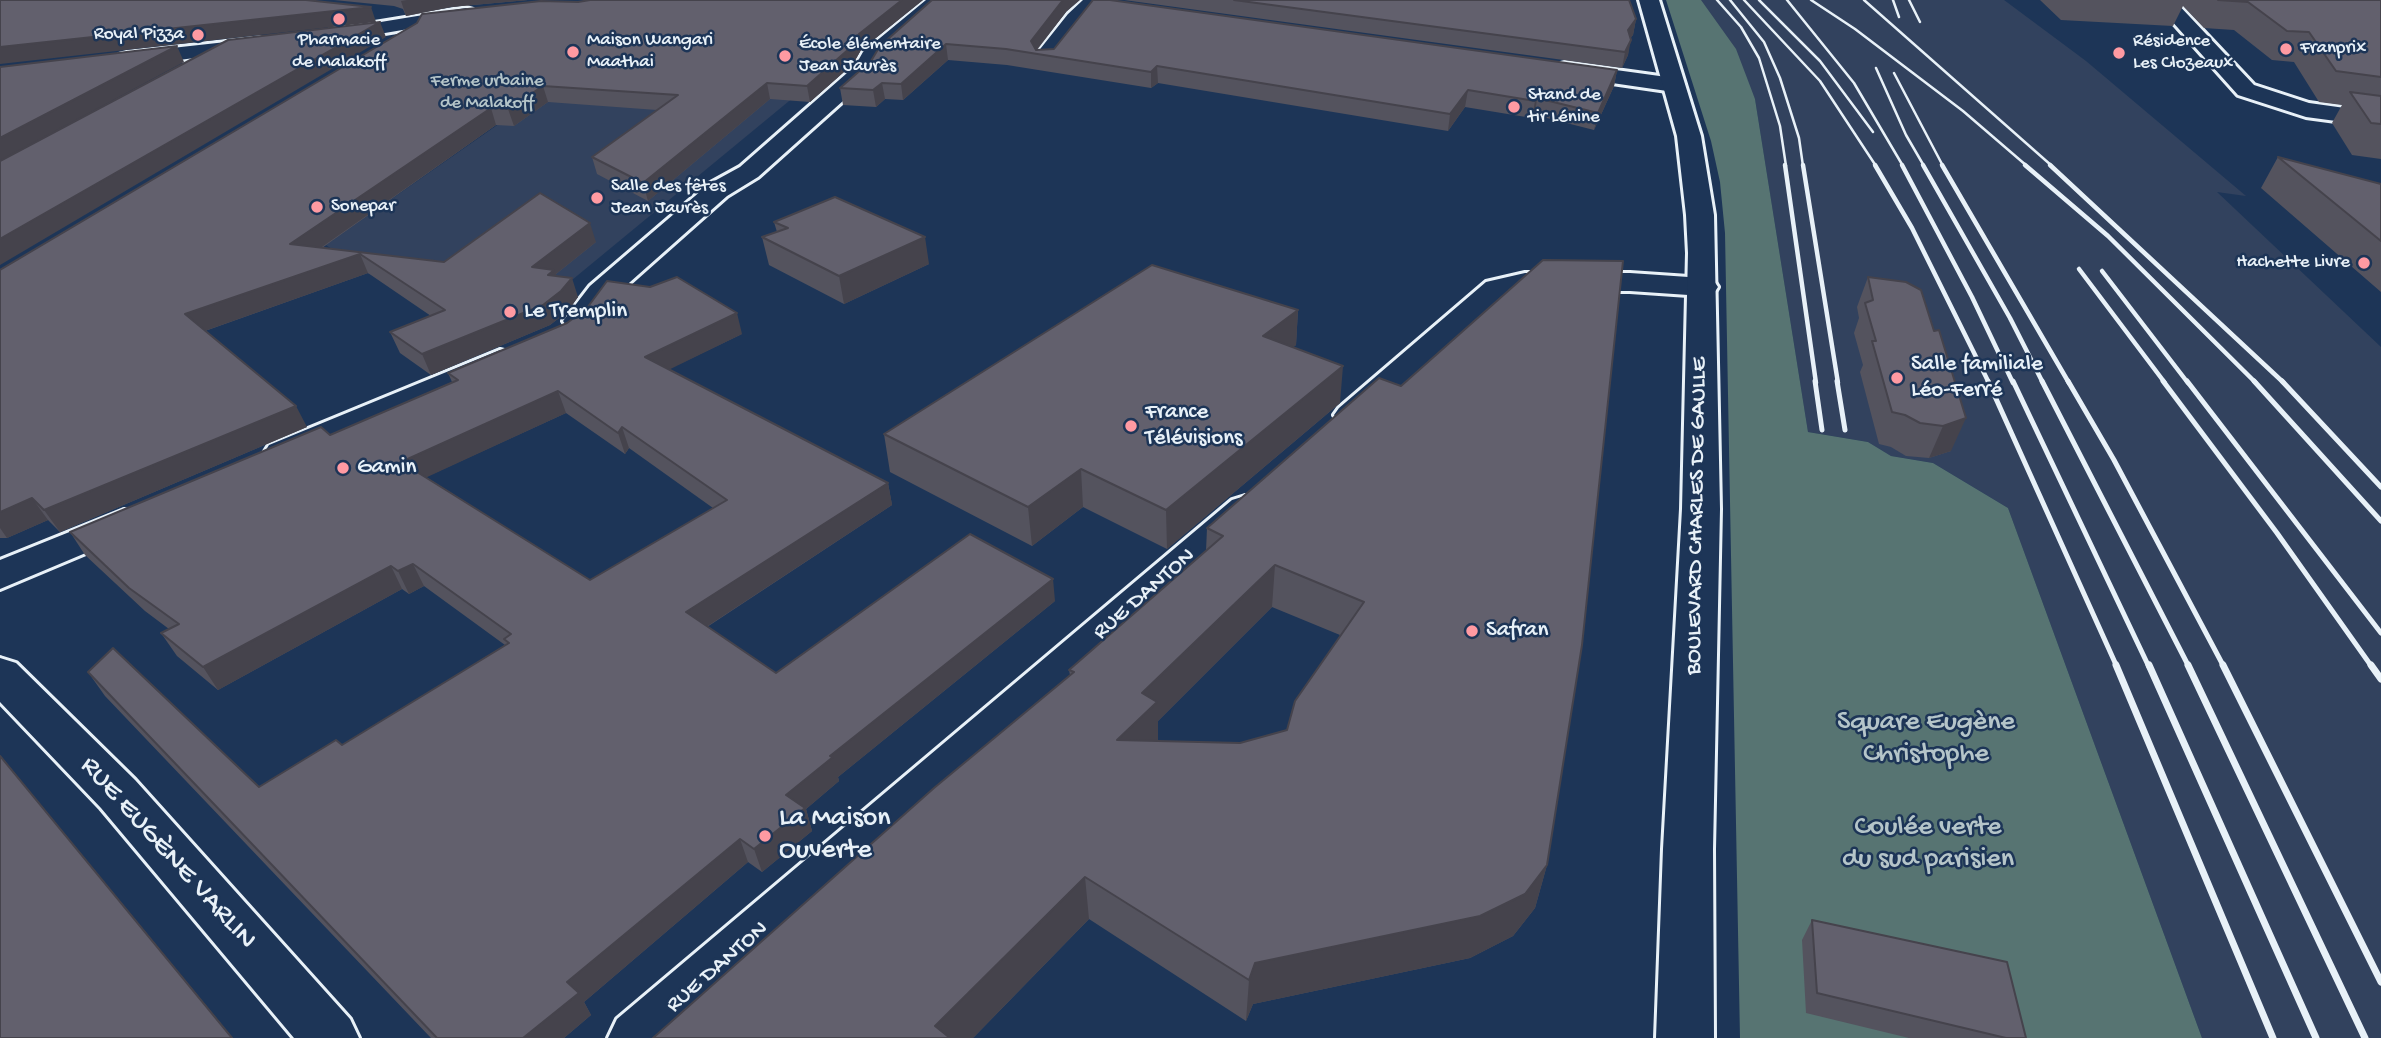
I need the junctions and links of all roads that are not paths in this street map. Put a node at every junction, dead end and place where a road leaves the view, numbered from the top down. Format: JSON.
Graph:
{"nodes":[{"id":1,"x":938,"y":0,"type":"edge"},
{"id":2,"x":1641,"y":0,"type":"edge"},
{"id":3,"x":1649,"y":0,"type":"edge"},
{"id":4,"x":2163,"y":0,"type":"edge"},
{"id":5,"x":1099,"y":4,"type":"edge"},
{"id":6,"x":368,"y":11,"type":"dead end"},
{"id":7,"x":485,"y":17,"type":"edge"},
{"id":8,"x":417,"y":23,"type":"junction"},
{"id":9,"x":378,"y":54,"type":"edge"},
{"id":10,"x":1045,"y":58,"type":"edge"},
{"id":11,"x":110,"y":62,"type":"edge"},
{"id":12,"x":176,"y":65,"type":"junction"},
{"id":13,"x":1539,"y":66,"type":"edge"},
{"id":14,"x":1674,"y":85,"type":"junction"},
{"id":15,"x":2381,"y":120,"type":"edge"},
{"id":16,"x":1703,"y":287,"type":"junction"},
{"id":17,"x":1320,"y":442,"type":"edge"},
{"id":18,"x":249,"y":467,"type":"edge"},
{"id":19,"x":1268,"y":488,"type":"edge"},
{"id":20,"x":149,"y":511,"type":"edge"},
{"id":21,"x":0,"y":576,"type":"edge"},
{"id":22,"x":0,"y":674,"type":"edge"},
{"id":23,"x":330,"y":1038,"type":"edge"},
{"id":24,"x":637,"y":1038,"type":"edge"},
{"id":25,"x":1685,"y":1038,"type":"edge"}],
"edges":[{"from":1,"to":18,"type":"street"},
{"from":2,"to":3,"type":"street"},
{"from":3,"to":14,"type":"street","name":"BOULEVARD CHARLES DE GAULLE"},
{"from":4,"to":15,"type":"street"},
{"from":5,"to":10,"type":"street"},
{"from":6,"to":8,"type":"street"},
{"from":7,"to":8,"type":"street"},
{"from":8,"to":8,"type":"street"},
{"from":8,"to":9,"type":"street"},
{"from":11,"to":12,"type":"street"},
{"from":12,"to":12,"type":"street"},
{"from":13,"to":14,"type":"street"},
{"from":14,"to":16,"type":"street","name":"BOULEVARD CHARLES DE GAULLE"},
{"from":16,"to":17,"type":"street"},
{"from":16,"to":25,"type":"street","name":"BOULEVARD CHARLES DE GAULLE"},
{"from":19,"to":24,"type":"street","name":"RUE DANTON"},
{"from":20,"to":21,"type":"street"},
{"from":22,"to":23,"type":"street","name":"RUE EUGÈNE VARLIN"}]}
